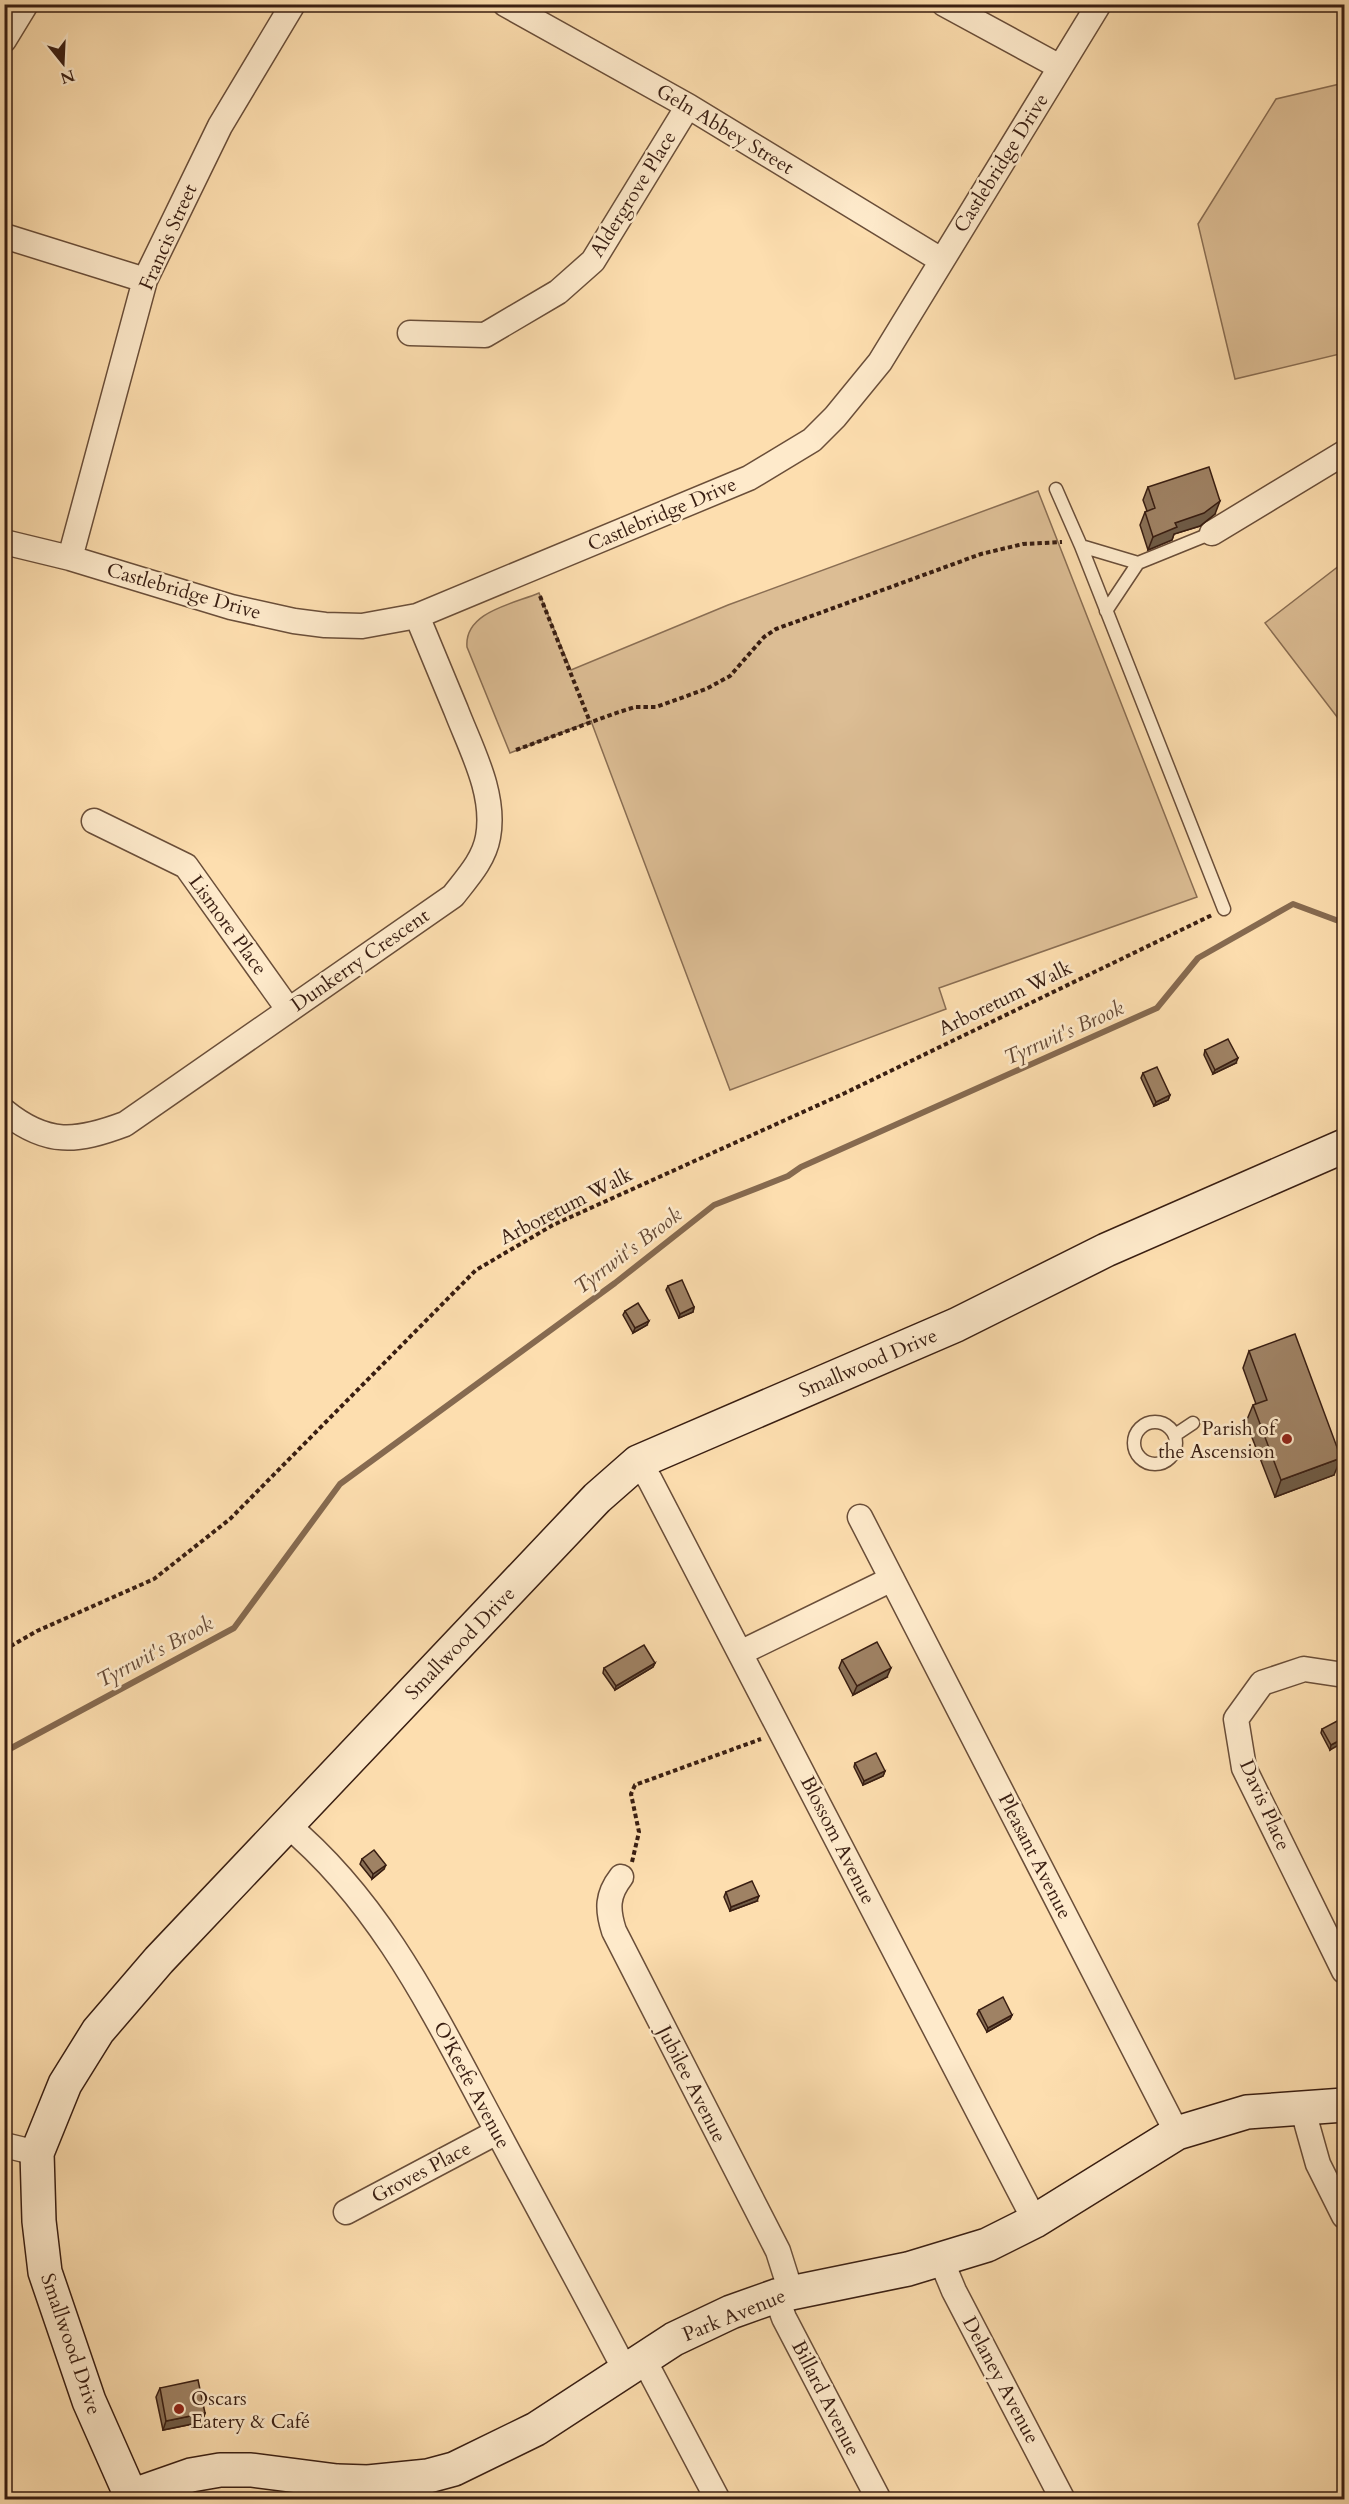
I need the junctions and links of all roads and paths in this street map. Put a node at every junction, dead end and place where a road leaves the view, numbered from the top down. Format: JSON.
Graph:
{"nodes":[{"id":1,"x":26,"y":4,"type":"edge"},
{"id":2,"x":293,"y":4,"type":"edge"},
{"id":3,"x":505,"y":4,"type":"edge"},
{"id":4,"x":944,"y":4,"type":"edge"},
{"id":5,"x":1099,"y":4,"type":"edge"},
{"id":6,"x":4,"y":40,"type":"edge"},
{"id":7,"x":1060,"y":67,"type":"junction"},
{"id":8,"x":688,"y":106,"type":"junction"},
{"id":9,"x":4,"y":236,"type":"edge"},
{"id":10,"x":941,"y":260,"type":"junction"},
{"id":11,"x":145,"y":280,"type":"junction"},
{"id":12,"x":410,"y":333,"type":"dead end"},
{"id":13,"x":1344,"y":453,"type":"edge"},
{"id":14,"x":1056,"y":489,"type":"dead end"},
{"id":15,"x":1212,"y":533,"type":"joint"},
{"id":16,"x":4,"y":542,"type":"edge"},
{"id":17,"x":1081,"y":546,"type":"junction"},
{"id":18,"x":70,"y":558,"type":"junction"},
{"id":19,"x":1138,"y":563,"type":"junction"},
{"id":20,"x":540,"y":596,"type":"dead end"},
{"id":21,"x":1106,"y":610,"type":"junction"},
{"id":22,"x":417,"y":616,"type":"junction"},
{"id":23,"x":590,"y":722,"type":"junction"},
{"id":24,"x":516,"y":750,"type":"dead end"},
{"id":25,"x":94,"y":821,"type":"dead end"},
{"id":26,"x":1224,"y":909,"type":"joint"},
{"id":27,"x":288,"y":1009,"type":"junction"},
{"id":28,"x":4,"y":1111,"type":"edge"},
{"id":29,"x":1344,"y":1146,"type":"edge"},
{"id":30,"x":1193,"y":1423,"type":"dead end"},
{"id":31,"x":1175,"y":1435,"type":"dead end"},
{"id":32,"x":638,"y":1461,"type":"junction"},
{"id":33,"x":860,"y":1517,"type":"dead end"},
{"id":34,"x":892,"y":1579,"type":"junction"},
{"id":35,"x":4,"y":1650,"type":"edge"},
{"id":36,"x":740,"y":1653,"type":"junction"},
{"id":37,"x":1344,"y":1675,"type":"edge"},
{"id":38,"x":782,"y":1732,"type":"junction"},
{"id":39,"x":286,"y":1824,"type":"junction"},
{"id":40,"x":621,"y":1877,"type":"joint"},
{"id":41,"x":1344,"y":1971,"type":"edge"},
{"id":42,"x":1344,"y":2105,"type":"edge"},
{"id":43,"x":1302,"y":2107,"type":"junction"},
{"id":44,"x":497,"y":2132,"type":"junction"},
{"id":45,"x":1177,"y":2133,"type":"junction"},
{"id":46,"x":4,"y":2145,"type":"edge"},
{"id":47,"x":37,"y":2153,"type":"junction"},
{"id":48,"x":346,"y":2212,"type":"dead end"},
{"id":49,"x":1344,"y":2216,"type":"edge"},
{"id":50,"x":1035,"y":2221,"type":"junction"},
{"id":51,"x":940,"y":2260,"type":"junction"},
{"id":52,"x":784,"y":2294,"type":"junction"},
{"id":53,"x":634,"y":2364,"type":"junction"},
{"id":54,"x":338,"y":2490,"type":"edge"},
{"id":55,"x":129,"y":2498,"type":"edge"},
{"id":56,"x":718,"y":2499,"type":"edge"},
{"id":57,"x":879,"y":2499,"type":"edge"},
{"id":58,"x":1063,"y":2499,"type":"edge"}],
"edges":[{"from":1,"to":6,"type":"street"},
{"from":2,"to":11,"type":"street","name":"Francis Street"},
{"from":3,"to":8,"type":"street","name":"Geln Abbey Street"},
{"from":4,"to":7,"type":"street"},
{"from":5,"to":7,"type":"street","name":"Castlebridge Drive"},
{"from":7,"to":10,"type":"street","name":"Castlebridge Drive"},
{"from":8,"to":10,"type":"street","name":"Geln Abbey Street"},
{"from":8,"to":12,"type":"street","name":"Aldergrove Place"},
{"from":9,"to":11,"type":"street"},
{"from":10,"to":22,"type":"street","name":"Castlebridge Drive"},
{"from":11,"to":18,"type":"street","name":"Francis Street"},
{"from":13,"to":15,"type":"street"},
{"from":14,"to":17,"type":"lane"},
{"from":15,"to":19,"type":"lane"},
{"from":16,"to":18,"type":"street","name":"Castlebridge Drive"},
{"from":17,"to":19,"type":"lane"},
{"from":17,"to":21,"type":"lane"},
{"from":17,"to":23,"type":"path"},
{"from":18,"to":22,"type":"street","name":"Castlebridge Drive"},
{"from":19,"to":21,"type":"lane"},
{"from":20,"to":23,"type":"path"},
{"from":21,"to":26,"type":"lane"},
{"from":22,"to":27,"type":"street","name":"Dunkerry Crescent"},
{"from":23,"to":24,"type":"path"},
{"from":25,"to":27,"type":"street","name":"Lismore Place"},
{"from":26,"to":35,"type":"path","name":"Arboretum Walk"},
{"from":27,"to":28,"type":"street","name":"Dunkerry Crescent"},
{"from":29,"to":32,"type":"street","name":"Smallwood Drive"},
{"from":30,"to":31,"type":"lane"},
{"from":32,"to":36,"type":"street","name":"Blossom Avenue"},
{"from":32,"to":39,"type":"street","name":"Smallwood Drive"},
{"from":33,"to":34,"type":"street","name":"Pleasant Avenue"},
{"from":34,"to":36,"type":"street"},
{"from":34,"to":45,"type":"street","name":"Pleasant Avenue"},
{"from":36,"to":38,"type":"street","name":"Blossom Avenue"},
{"from":37,"to":41,"type":"street","name":"Davis Place"},
{"from":38,"to":40,"type":"path"},
{"from":38,"to":50,"type":"street","name":"Blossom Avenue"},
{"from":39,"to":44,"type":"street","name":"O'Keefe Avenue"},
{"from":39,"to":47,"type":"street","name":"Smallwood Drive"},
{"from":40,"to":52,"type":"street","name":"Jubilee Avenue"},
{"from":42,"to":43,"type":"street","name":"Park Avenue"},
{"from":43,"to":45,"type":"street","name":"Park Avenue"},
{"from":43,"to":49,"type":"street"},
{"from":44,"to":48,"type":"street","name":"Groves Place"},
{"from":44,"to":53,"type":"street","name":"O'Keefe Avenue"},
{"from":45,"to":50,"type":"street","name":"Park Avenue"},
{"from":46,"to":47,"type":"street"},
{"from":47,"to":55,"type":"street","name":"Smallwood Drive"},
{"from":50,"to":51,"type":"street","name":"Park Avenue"},
{"from":51,"to":52,"type":"street","name":"Park Avenue"},
{"from":51,"to":58,"type":"street","name":"Delaney Avenue"},
{"from":52,"to":53,"type":"street","name":"Park Avenue"},
{"from":52,"to":57,"type":"street","name":"Billard Avenue"},
{"from":53,"to":54,"type":"street","name":"Park Avenue"},
{"from":53,"to":56,"type":"street","name":"O'Keefe Avenue"},
{"from":54,"to":55,"type":"street","name":"Park Avenue"}]}
